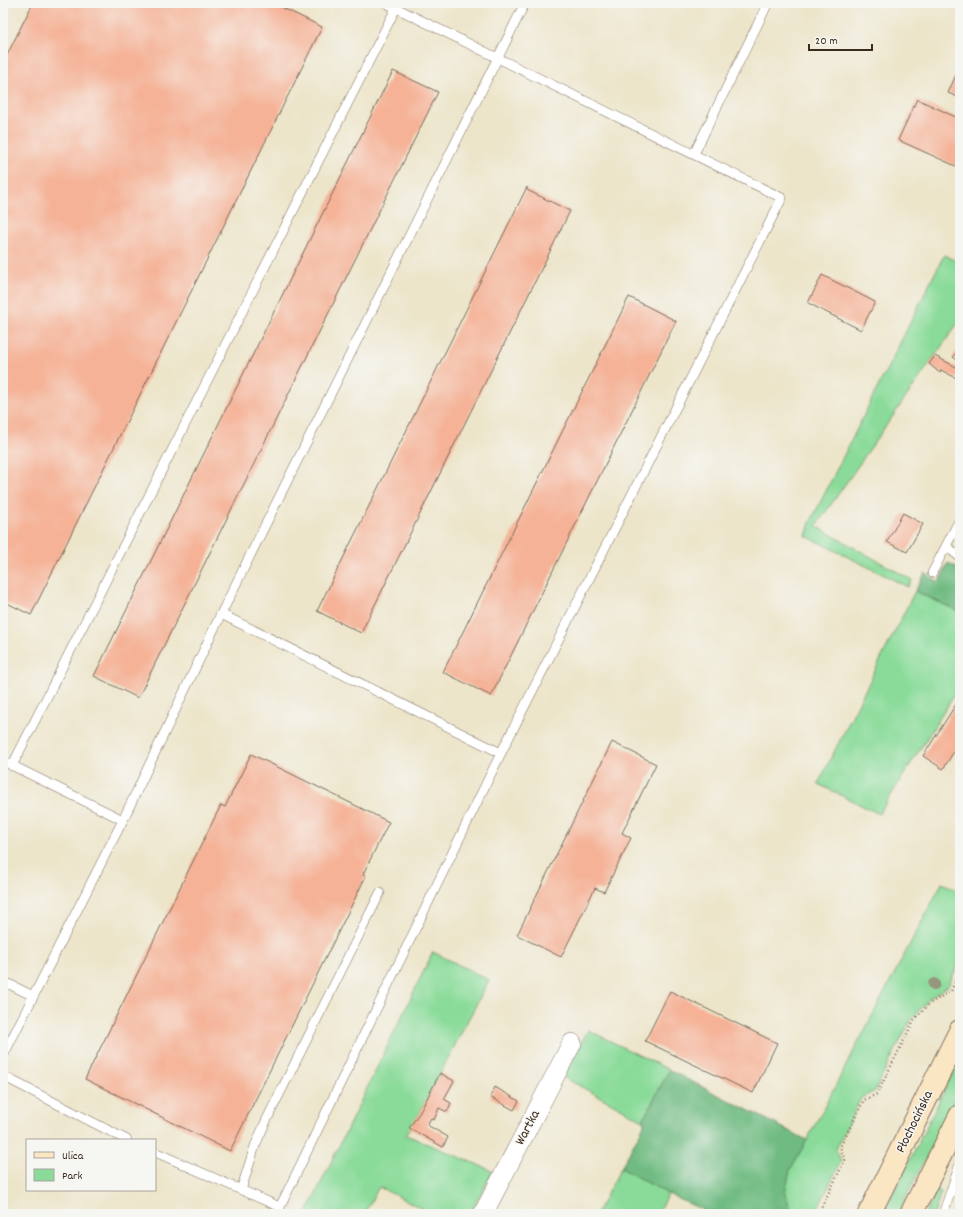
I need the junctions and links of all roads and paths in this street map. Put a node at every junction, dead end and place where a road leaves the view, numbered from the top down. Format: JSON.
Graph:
{"nodes":[{"id":1,"x":386,"y":3,"type":"edge"},
{"id":2,"x":525,"y":3,"type":"edge"},
{"id":3,"x":768,"y":3,"type":"edge"},
{"id":4,"x":396,"y":8,"type":"junction"},
{"id":5,"x":498,"y":58,"type":"junction"},
{"id":6,"x":694,"y":154,"type":"junction"},
{"id":7,"x":960,"y":519,"type":"edge"},
{"id":8,"x":946,"y":546,"type":"junction"},
{"id":9,"x":960,"y":557,"type":"edge"},
{"id":10,"x":932,"y":574,"type":"dead end"},
{"id":11,"x":221,"y":614,"type":"junction"},
{"id":12,"x":501,"y":753,"type":"junction"},
{"id":13,"x":3,"y":761,"type":"edge"},
{"id":14,"x":12,"y":766,"type":"junction"},
{"id":15,"x":123,"y":820,"type":"junction"},
{"id":16,"x":380,"y":893,"type":"dead end"},
{"id":17,"x":960,"y":971,"type":"edge"},
{"id":18,"x":3,"y":981,"type":"edge"},
{"id":19,"x":33,"y":996,"type":"junction"},
{"id":20,"x":960,"y":1031,"type":"edge"},
{"id":21,"x":572,"y":1043,"type":"dead end"},
{"id":22,"x":3,"y":1056,"type":"edge"},
{"id":23,"x":3,"y":1076,"type":"edge"},
{"id":24,"x":960,"y":1116,"type":"edge"},
{"id":25,"x":125,"y":1139,"type":"edge"},
{"id":26,"x":156,"y":1152,"type":"edge"},
{"id":27,"x":960,"y":1164,"type":"edge"},
{"id":28,"x":241,"y":1190,"type":"junction"},
{"id":29,"x":483,"y":1214,"type":"edge"},
{"id":30,"x":818,"y":1214,"type":"edge"},
{"id":31,"x":869,"y":1214,"type":"edge"},
{"id":32,"x":911,"y":1214,"type":"edge"},
{"id":33,"x":943,"y":1214,"type":"edge"}],
"edges":[{"from":1,"to":4,"type":"lane"},
{"from":2,"to":5,"type":"lane"},
{"from":3,"to":6,"type":"lane"},
{"from":4,"to":5,"type":"lane"},
{"from":4,"to":14,"type":"lane"},
{"from":5,"to":6,"type":"lane"},
{"from":5,"to":11,"type":"lane"},
{"from":6,"to":12,"type":"lane"},
{"from":7,"to":8,"type":"lane"},
{"from":8,"to":9,"type":"lane"},
{"from":8,"to":10,"type":"lane"},
{"from":11,"to":12,"type":"lane"},
{"from":11,"to":15,"type":"lane"},
{"from":12,"to":28,"type":"lane"},
{"from":13,"to":14,"type":"lane"},
{"from":14,"to":15,"type":"lane"},
{"from":15,"to":19,"type":"lane"},
{"from":16,"to":28,"type":"lane"},
{"from":17,"to":30,"type":"path"},
{"from":18,"to":19,"type":"lane"},
{"from":19,"to":22,"type":"lane"},
{"from":20,"to":31,"type":"main road","name":"Płochocińska"},
{"from":21,"to":29,"type":"street","name":"Wartka"},
{"from":23,"to":25,"type":"lane"},
{"from":24,"to":32,"type":"main road"},
{"from":26,"to":28,"type":"lane"},
{"from":27,"to":33,"type":"lane"}]}
